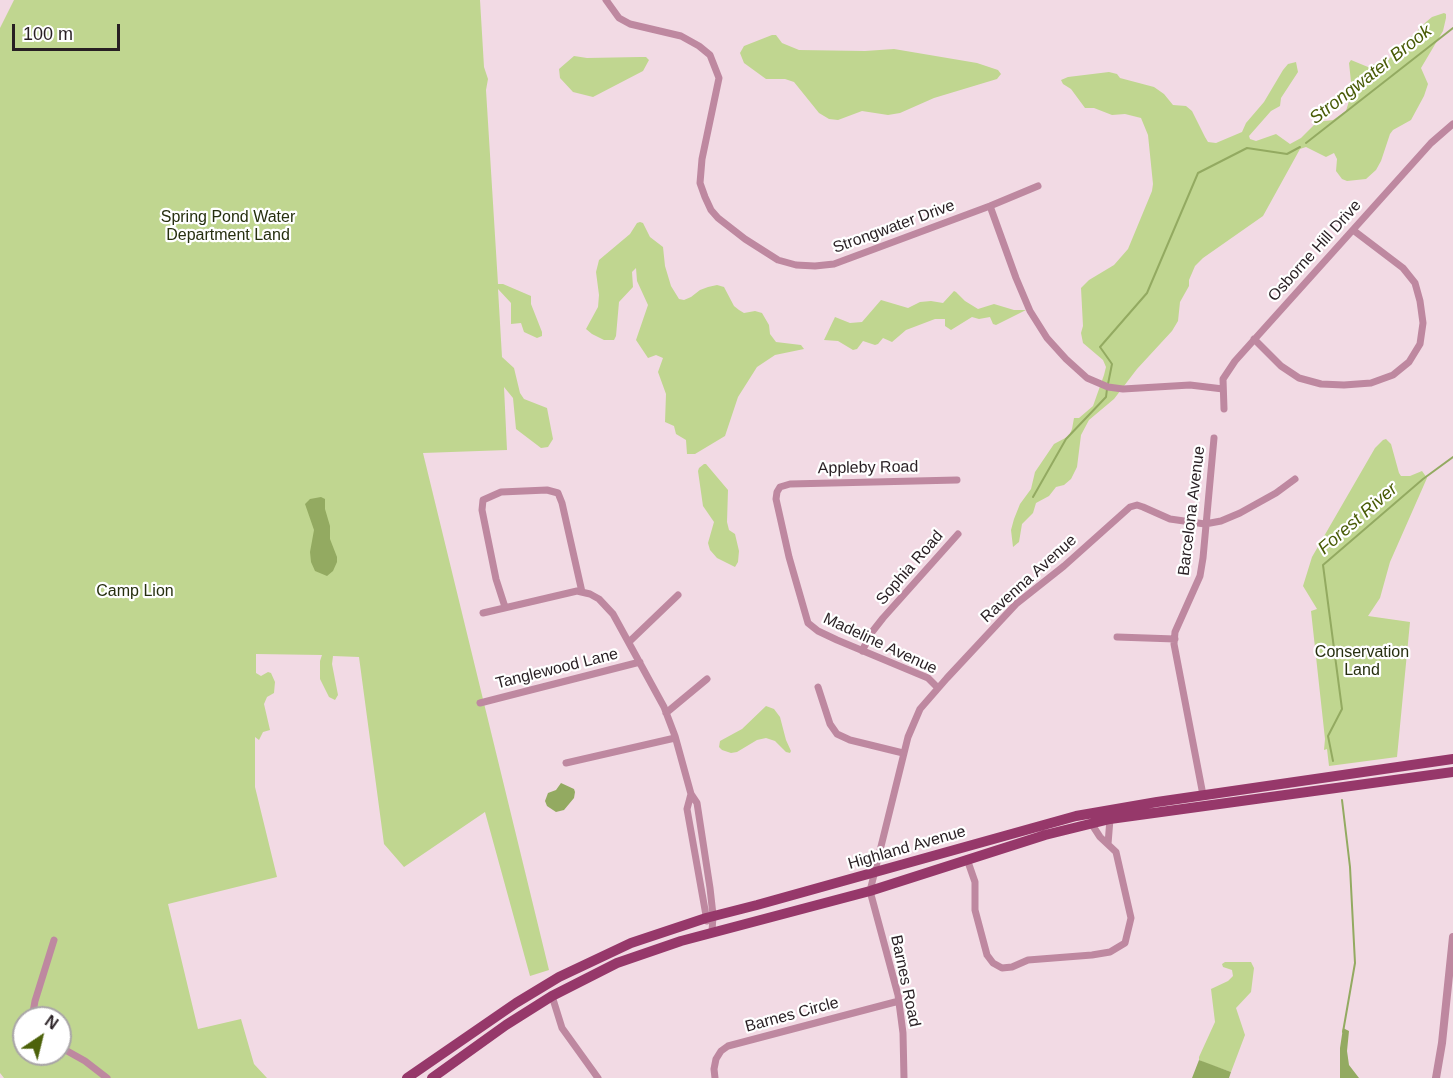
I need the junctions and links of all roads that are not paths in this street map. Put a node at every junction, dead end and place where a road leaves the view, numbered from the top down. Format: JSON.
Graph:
{"nodes":[{"id":1,"x":606,"y":0,"type":"edge"},
{"id":2,"x":1453,"y":124,"type":"edge"},
{"id":3,"x":1038,"y":186,"type":"dead end"},
{"id":4,"x":990,"y":206,"type":"junction"},
{"id":5,"x":1353,"y":230,"type":"junction"},
{"id":6,"x":1254,"y":339,"type":"junction"},
{"id":7,"x":1223,"y":389,"type":"junction"},
{"id":8,"x":1224,"y":409,"type":"dead end"},
{"id":9,"x":1214,"y":438,"type":"dead end"},
{"id":10,"x":1295,"y":479,"type":"dead end"},
{"id":11,"x":957,"y":480,"type":"dead end"},
{"id":12,"x":780,"y":487,"type":"joint"},
{"id":13,"x":1205,"y":524,"type":"junction"},
{"id":14,"x":958,"y":534,"type":"dead end"},
{"id":15,"x":582,"y":592,"type":"junction"},
{"id":16,"x":678,"y":595,"type":"dead end"},
{"id":17,"x":506,"y":608,"type":"junction"},
{"id":18,"x":483,"y":613,"type":"dead end"},
{"id":19,"x":1117,"y":637,"type":"dead end"},
{"id":20,"x":1174,"y":639,"type":"junction"},
{"id":21,"x":629,"y":642,"type":"junction"},
{"id":22,"x":862,"y":651,"type":"junction"},
{"id":23,"x":640,"y":662,"type":"junction"},
{"id":24,"x":707,"y":679,"type":"dead end"},
{"id":25,"x":818,"y":687,"type":"dead end"},
{"id":26,"x":938,"y":688,"type":"junction"},
{"id":27,"x":480,"y":703,"type":"dead end"},
{"id":28,"x":666,"y":713,"type":"junction"},
{"id":29,"x":675,"y":738,"type":"junction"},
{"id":30,"x":903,"y":753,"type":"junction"},
{"id":31,"x":1453,"y":759,"type":"edge"},
{"id":32,"x":566,"y":763,"type":"dead end"},
{"id":33,"x":1453,"y":772,"type":"edge"},
{"id":34,"x":1203,"y":795,"type":"junction"},
{"id":35,"x":1110,"y":819,"type":"junction"},
{"id":36,"x":1091,"y":823,"type":"junction"},
{"id":37,"x":1108,"y":844,"type":"junction"},
{"id":38,"x":967,"y":859,"type":"junction"},
{"id":39,"x":873,"y":873,"type":"junction"},
{"id":40,"x":870,"y":891,"type":"junction"},
{"id":41,"x":709,"y":916,"type":"junction"},
{"id":42,"x":711,"y":932,"type":"junction"},
{"id":43,"x":1453,"y":937,"type":"edge"},
{"id":44,"x":54,"y":940,"type":"dead end"},
{"id":45,"x":552,"y":996,"type":"junction"},
{"id":46,"x":899,"y":1001,"type":"junction"},
{"id":47,"x":34,"y":1006,"type":"edge"},
{"id":48,"x":72,"y":1053,"type":"edge"},
{"id":49,"x":107,"y":1078,"type":"edge"},
{"id":50,"x":407,"y":1078,"type":"edge"},
{"id":51,"x":432,"y":1078,"type":"edge"},
{"id":52,"x":598,"y":1078,"type":"edge"},
{"id":53,"x":715,"y":1078,"type":"edge"},
{"id":54,"x":904,"y":1078,"type":"edge"},
{"id":55,"x":1437,"y":1078,"type":"edge"}],
"edges":[{"from":1,"to":4,"type":"street","name":"Strongwater Drive"},
{"from":2,"to":5,"type":"street","name":"Osborne Hill Drive"},
{"from":3,"to":4,"type":"street","name":"Strongwater Drive"},
{"from":4,"to":7,"type":"street"},
{"from":5,"to":6,"type":"street","name":"Osborne Hill Drive"},
{"from":5,"to":6,"type":"street"},
{"from":6,"to":7,"type":"street","name":"Osborne Hill Drive"},
{"from":7,"to":8,"type":"street","name":"Osborne Hill Drive"},
{"from":9,"to":13,"type":"street","name":"Barcelona Avenue"},
{"from":10,"to":13,"type":"street","name":"Ravenna Avenue"},
{"from":11,"to":12,"type":"street","name":"Appleby Road"},
{"from":12,"to":22,"type":"street","name":"Madeline Avenue"},
{"from":13,"to":20,"type":"street","name":"Barcelona Avenue"},
{"from":13,"to":26,"type":"street","name":"Ravenna Avenue"},
{"from":14,"to":22,"type":"street","name":"Sophia Road"},
{"from":15,"to":17,"type":"street"},
{"from":15,"to":17,"type":"street"},
{"from":15,"to":21,"type":"street"},
{"from":16,"to":21,"type":"street"},
{"from":17,"to":18,"type":"street"},
{"from":19,"to":20,"type":"street"},
{"from":20,"to":34,"type":"street","name":"Barcelona Avenue"},
{"from":21,"to":23,"type":"street"},
{"from":22,"to":26,"type":"street","name":"Madeline Avenue"},
{"from":23,"to":27,"type":"street","name":"Tanglewood Lane"},
{"from":23,"to":28,"type":"street"},
{"from":24,"to":28,"type":"street"},
{"from":25,"to":30,"type":"street"},
{"from":26,"to":30,"type":"street","name":"Ravenna Avenue"},
{"from":28,"to":29,"type":"street"},
{"from":29,"to":32,"type":"street"},
{"from":29,"to":41,"type":"street"},
{"from":30,"to":39,"type":"street","name":"Ravenna Avenue"},
{"from":31,"to":34,"type":"main road","name":"Highland Avenue"},
{"from":33,"to":35,"type":"main road","name":"Highland Avenue"},
{"from":34,"to":39,"type":"main road","name":"Highland Avenue"},
{"from":35,"to":36,"type":"main road","name":"Highland Avenue"},
{"from":35,"to":37,"type":"street"},
{"from":36,"to":37,"type":"street"},
{"from":36,"to":38,"type":"main road","name":"Highland Avenue"},
{"from":37,"to":38,"type":"street"},
{"from":38,"to":40,"type":"main road","name":"Highland Avenue"},
{"from":39,"to":40,"type":"street","name":"Ravenna Avenue"},
{"from":39,"to":41,"type":"main road","name":"Highland Avenue"},
{"from":40,"to":42,"type":"main road","name":"Highland Avenue"},
{"from":40,"to":46,"type":"street","name":"Barnes Road"},
{"from":41,"to":42,"type":"street"},
{"from":41,"to":50,"type":"main road","name":"Highland Avenue"},
{"from":42,"to":45,"type":"main road","name":"Highland Avenue"},
{"from":43,"to":55,"type":"street"},
{"from":44,"to":47,"type":"street"},
{"from":45,"to":51,"type":"main road","name":"Highland Avenue"},
{"from":45,"to":52,"type":"street"},
{"from":46,"to":53,"type":"street","name":"Barnes Circle"},
{"from":46,"to":54,"type":"street","name":"Barnes Road"},
{"from":48,"to":49,"type":"street"}]}
